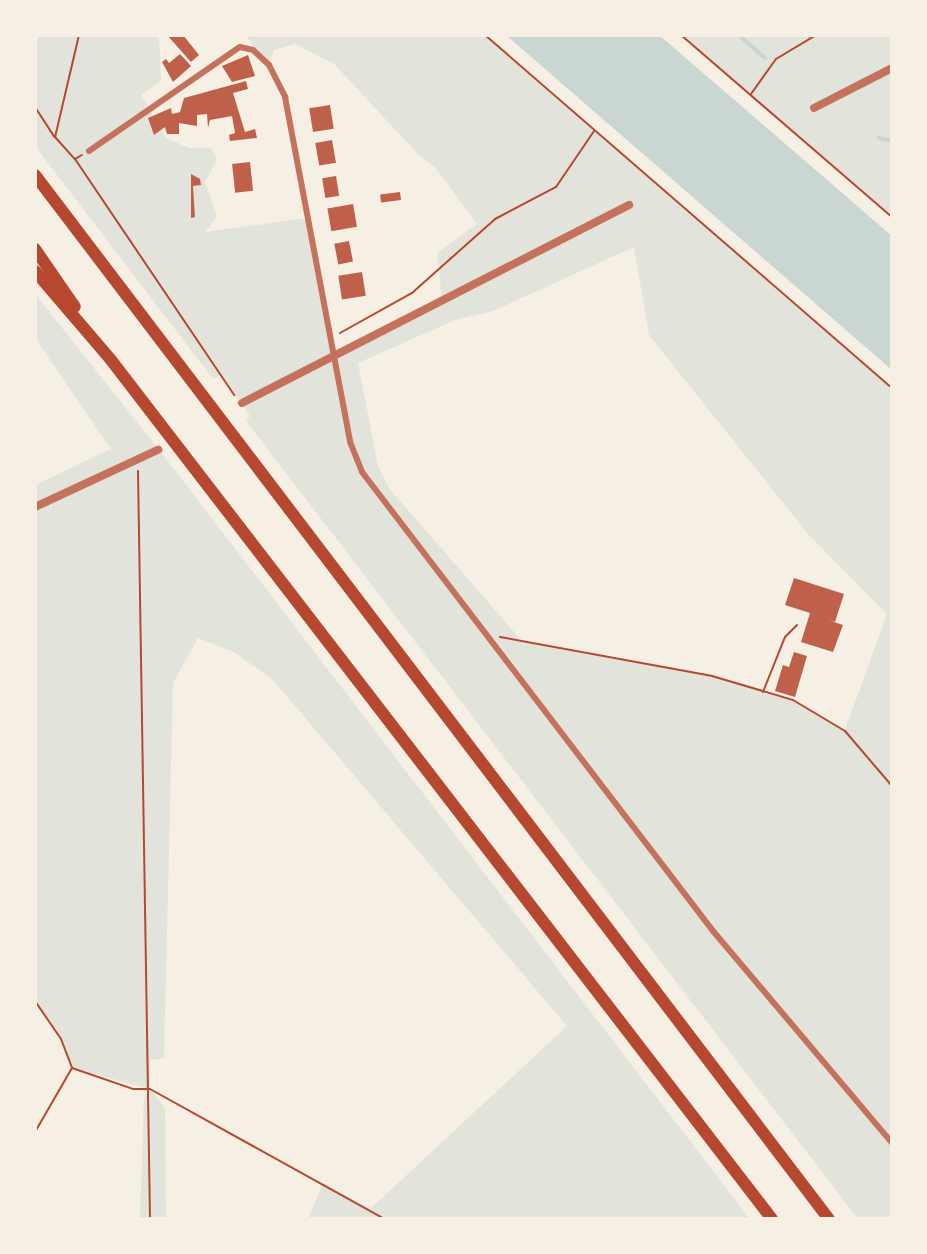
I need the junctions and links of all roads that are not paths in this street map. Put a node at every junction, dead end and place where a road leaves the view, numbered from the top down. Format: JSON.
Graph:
{"nodes":[{"id":1,"x":892,"y":68,"type":"edge"},
{"id":2,"x":814,"y":108,"type":"dead end"},
{"id":3,"x":89,"y":151,"type":"road end"},
{"id":4,"x":35,"y":176,"type":"edge"},
{"id":5,"x":629,"y":205,"type":"dead end"},
{"id":6,"x":35,"y":249,"type":"edge"},
{"id":7,"x":35,"y":271,"type":"edge"},
{"id":8,"x":335,"y":356,"type":"junction"},
{"id":9,"x":111,"y":360,"type":"junction"},
{"id":10,"x":242,"y":403,"type":"road end"},
{"id":11,"x":158,"y":450,"type":"dead end"},
{"id":12,"x":35,"y":507,"type":"edge"},
{"id":13,"x":892,"y":1143,"type":"edge"},
{"id":14,"x":772,"y":1219,"type":"edge"},
{"id":15,"x":829,"y":1219,"type":"edge"}],
"edges":[{"from":1,"to":2,"type":"street"},
{"from":3,"to":8,"type":"street"},
{"from":4,"to":15,"type":"highway"},
{"from":5,"to":8,"type":"street"},
{"from":6,"to":9,"type":"highway"},
{"from":7,"to":9,"type":"highway"},
{"from":8,"to":10,"type":"street"},
{"from":8,"to":13,"type":"street"},
{"from":9,"to":14,"type":"highway"},
{"from":11,"to":12,"type":"street"}]}
